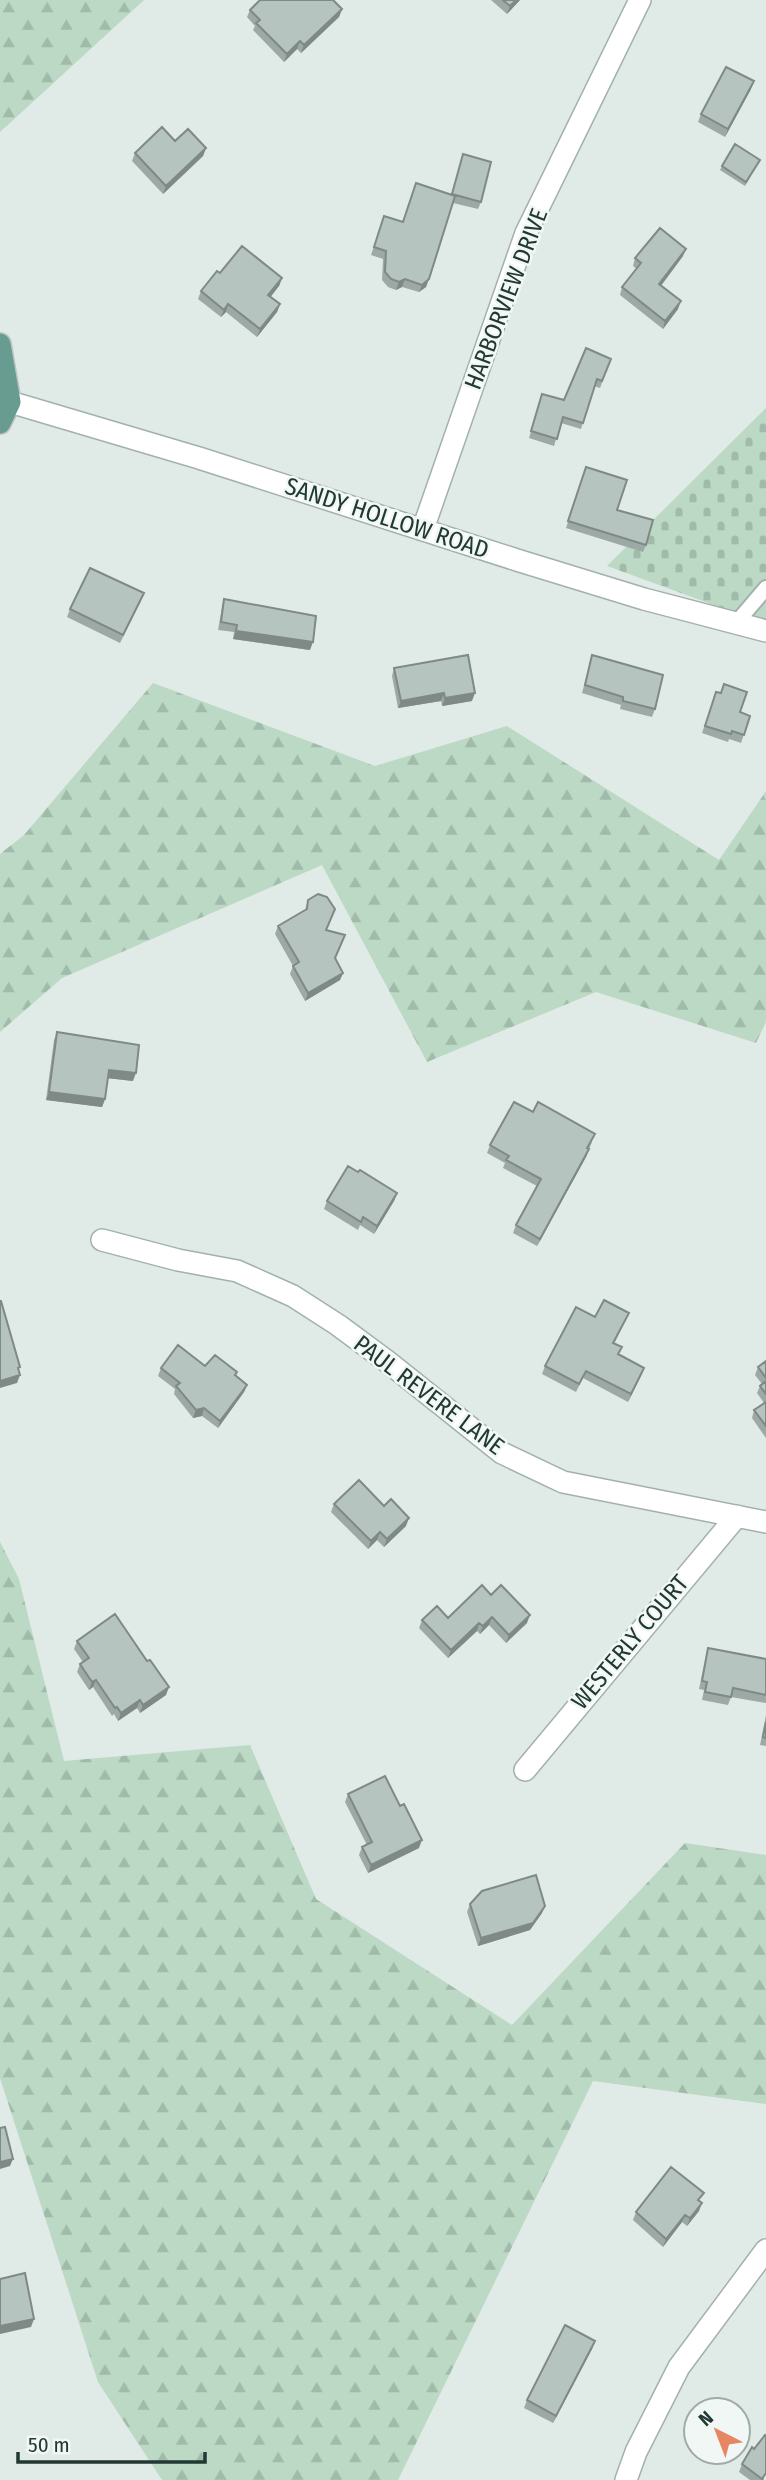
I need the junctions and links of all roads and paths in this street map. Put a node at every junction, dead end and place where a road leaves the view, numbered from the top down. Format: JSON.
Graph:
{"nodes":[{"id":1,"x":640,"y":0,"type":"edge"},
{"id":2,"x":0,"y":344,"type":"edge"},
{"id":3,"x":10,"y":402,"type":"junction"},
{"id":4,"x":0,"y":423,"type":"edge"},
{"id":5,"x":423,"y":529,"type":"junction"},
{"id":6,"x":766,"y":588,"type":"edge"},
{"id":7,"x":737,"y":622,"type":"junction"},
{"id":8,"x":766,"y":631,"type":"edge"},
{"id":9,"x":102,"y":1240,"type":"dead end"},
{"id":10,"x":737,"y":1516,"type":"junction"},
{"id":11,"x":766,"y":1522,"type":"edge"},
{"id":12,"x":525,"y":1770,"type":"dead end"},
{"id":13,"x":766,"y":2250,"type":"edge"},
{"id":14,"x":626,"y":2480,"type":"edge"}],
"edges":[{"from":1,"to":5,"type":"street","name":"HARBORVIEW DRIVE"},
{"from":2,"to":3,"type":"main road"},
{"from":3,"to":4,"type":"main road"},
{"from":3,"to":5,"type":"street","name":"SANDY HOLLOW ROAD"},
{"from":5,"to":7,"type":"street","name":"SANDY HOLLOW ROAD"},
{"from":6,"to":7,"type":"lane"},
{"from":7,"to":8,"type":"street","name":"SANDY HOLLOW ROAD"},
{"from":9,"to":10,"type":"street","name":"PAUL REVERE LANE"},
{"from":10,"to":11,"type":"street","name":"PAUL REVERE LANE"},
{"from":10,"to":12,"type":"street","name":"WESTERLY COURT"},
{"from":13,"to":14,"type":"street"}]}
